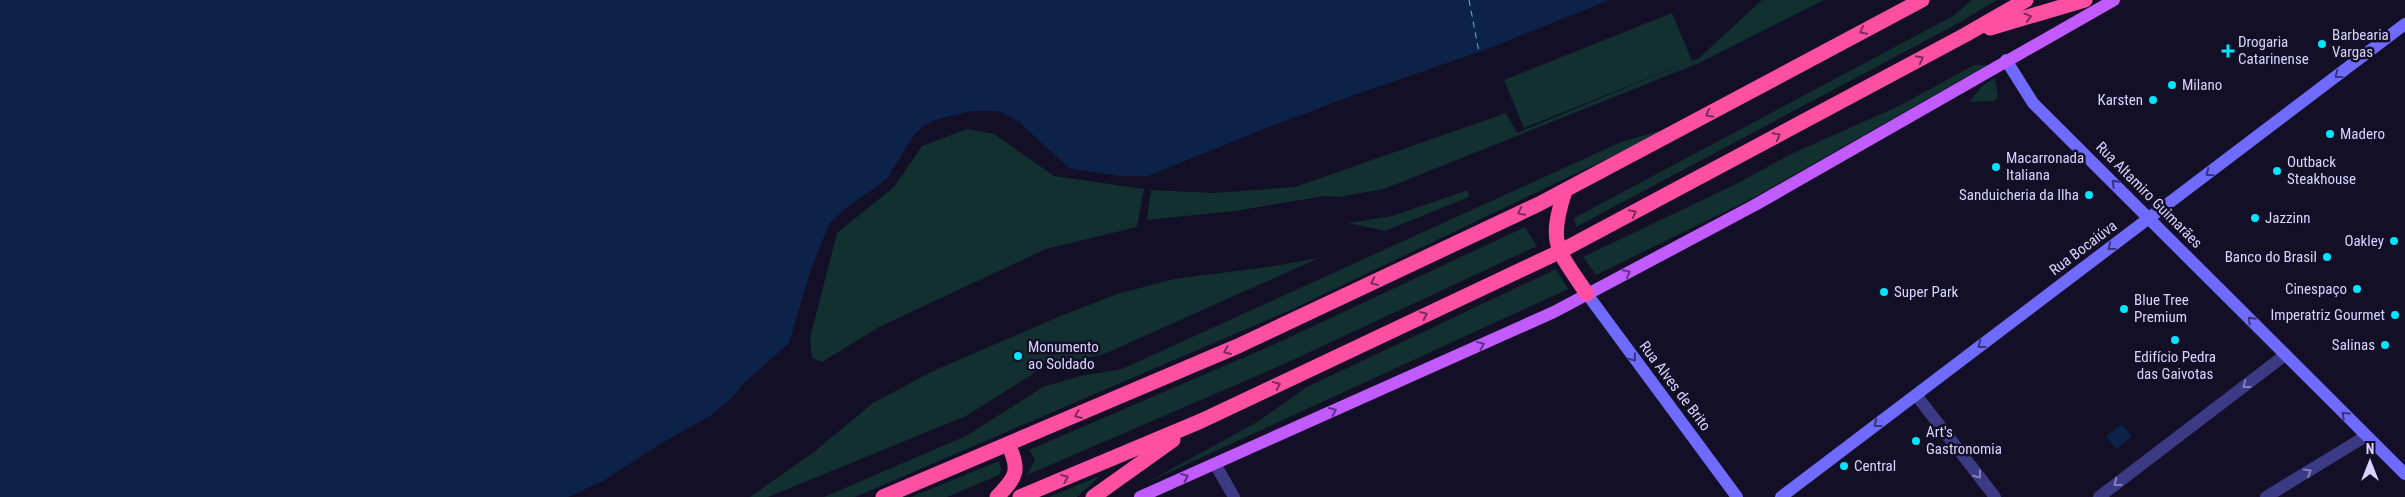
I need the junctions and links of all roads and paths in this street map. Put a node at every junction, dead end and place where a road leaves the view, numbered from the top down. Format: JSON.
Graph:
{"nodes":[{"id":1,"x":1922,"y":0,"type":"edge"},
{"id":2,"x":2026,"y":0,"type":"edge"},
{"id":3,"x":2085,"y":0,"type":"edge"},
{"id":4,"x":2114,"y":0,"type":"edge"},
{"id":5,"x":2405,"y":24,"type":"edge"},
{"id":6,"x":1965,"y":35,"type":"junction"},
{"id":7,"x":2006,"y":60,"type":"junction"},
{"id":8,"x":1565,"y":191,"type":"junction"},
{"id":9,"x":2150,"y":218,"type":"junction"},
{"id":10,"x":1559,"y":252,"type":"junction"},
{"id":11,"x":1588,"y":294,"type":"junction"},
{"id":12,"x":2285,"y":355,"type":"junction"},
{"id":13,"x":1916,"y":395,"type":"junction"},
{"id":14,"x":1201,"y":421,"type":"junction"},
{"id":15,"x":2366,"y":436,"type":"junction"},
{"id":16,"x":1008,"y":444,"type":"junction"},
{"id":17,"x":1215,"y":464,"type":"junction"},
{"id":18,"x":2405,"y":474,"type":"edge"},
{"id":19,"x":883,"y":497,"type":"edge"},
{"id":20,"x":997,"y":497,"type":"edge"},
{"id":21,"x":1020,"y":497,"type":"edge"},
{"id":22,"x":1093,"y":497,"type":"edge"},
{"id":23,"x":1140,"y":497,"type":"edge"},
{"id":24,"x":1234,"y":497,"type":"edge"},
{"id":25,"x":1737,"y":497,"type":"edge"},
{"id":26,"x":1781,"y":497,"type":"edge"},
{"id":27,"x":1995,"y":497,"type":"edge"},
{"id":28,"x":2099,"y":497,"type":"edge"},
{"id":29,"x":2266,"y":497,"type":"edge"}],
"edges":[{"from":1,"to":8,"type":"highway","one_way":true},
{"from":2,"to":6,"type":"highway"},
{"from":6,"to":3,"type":"highway","one_way":true},
{"from":4,"to":7,"type":"main road"},
{"from":5,"to":9,"type":"street","name":"Rua Bocaiúva","one_way":true},
{"from":10,"to":6,"type":"highway","one_way":true},
{"from":9,"to":7,"type":"street","name":"Rua Altamiro Guimarães","one_way":true},
{"from":11,"to":7,"type":"main road","one_way":true},
{"from":8,"to":10,"type":"highway"},
{"from":8,"to":16,"type":"highway","one_way":true},
{"from":12,"to":9,"type":"street","name":"Rua Altamiro Guimarães","one_way":true},
{"from":9,"to":13,"type":"street","name":"Rua Bocaiúva","one_way":true},
{"from":10,"to":11,"type":"highway"},
{"from":14,"to":10,"type":"highway","one_way":true},
{"from":17,"to":11,"type":"main road","one_way":true},
{"from":11,"to":25,"type":"street","name":"Rua Alves de Brito","one_way":true},
{"from":15,"to":12,"type":"street","name":"Rua Altamiro Guimarães","one_way":true},
{"from":12,"to":28,"type":"street","one_way":true},
{"from":13,"to":26,"type":"street","name":"Rua Bocaiúva","one_way":true},
{"from":13,"to":27,"type":"street","one_way":true},
{"from":21,"to":14,"type":"highway","one_way":true},
{"from":14,"to":22,"type":"highway"},
{"from":15,"to":18,"type":"street","name":"Rua Altamiro Guimarães"},
{"from":29,"to":15,"type":"street","one_way":true},
{"from":16,"to":19,"type":"highway"},
{"from":16,"to":20,"type":"highway"},
{"from":23,"to":17,"type":"main road","one_way":true},
{"from":17,"to":24,"type":"street"}]}
